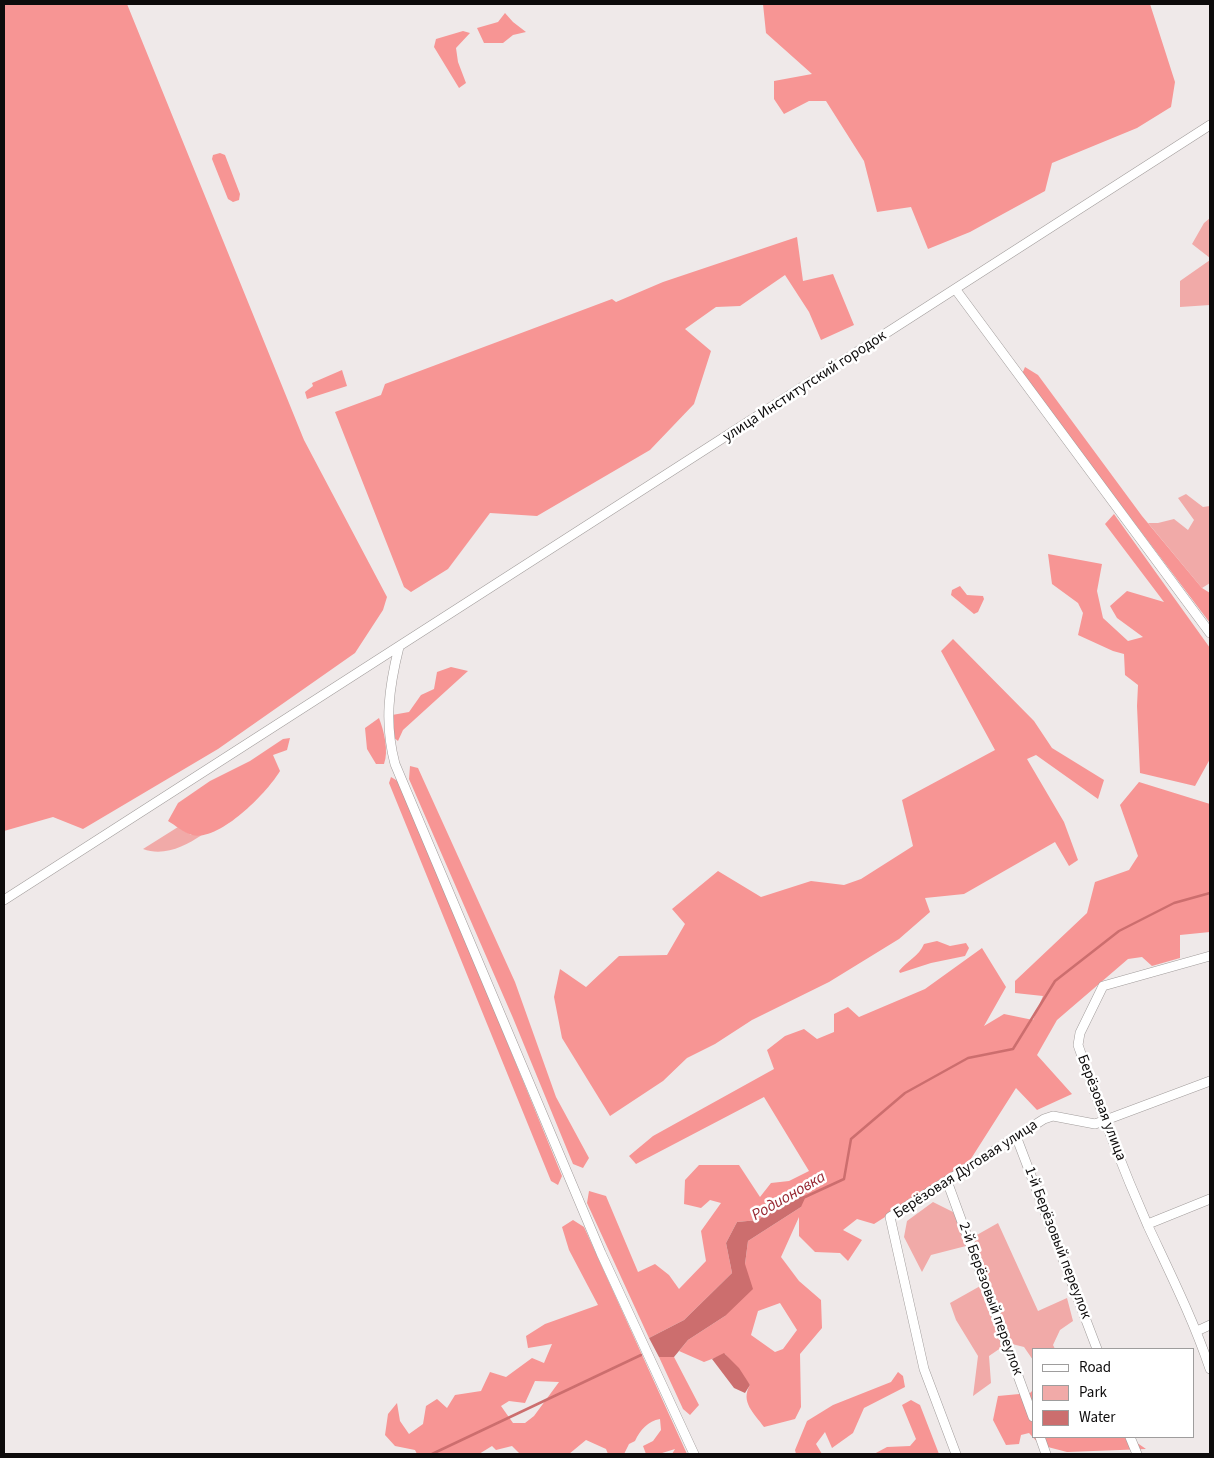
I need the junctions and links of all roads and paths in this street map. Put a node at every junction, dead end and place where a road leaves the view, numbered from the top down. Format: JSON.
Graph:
{"nodes":[{"id":1,"x":1210,"y":125,"type":"edge"},
{"id":2,"x":956,"y":290,"type":"junction"},
{"id":3,"x":1210,"y":633,"type":"edge"},
{"id":4,"x":399,"y":647,"type":"junction"},
{"id":5,"x":4,"y":900,"type":"edge"},
{"id":6,"x":1210,"y":956,"type":"edge"},
{"id":7,"x":1210,"y":1081,"type":"edge"},
{"id":8,"x":1103,"y":1120,"type":"junction"},
{"id":9,"x":1016,"y":1136,"type":"junction"},
{"id":10,"x":947,"y":1181,"type":"junction"},
{"id":11,"x":1210,"y":1199,"type":"edge"},
{"id":12,"x":1148,"y":1224,"type":"junction"},
{"id":13,"x":1210,"y":1325,"type":"edge"},
{"id":14,"x":1197,"y":1331,"type":"junction"},
{"id":15,"x":1097,"y":1348,"type":"edge"},
{"id":16,"x":1210,"y":1369,"type":"edge"},
{"id":17,"x":1032,"y":1414,"type":"edge"},
{"id":18,"x":1040,"y":1438,"type":"edge"},
{"id":19,"x":1130,"y":1438,"type":"edge"},
{"id":20,"x":692,"y":1450,"type":"edge"},
{"id":21,"x":956,"y":1454,"type":"edge"},
{"id":22,"x":1046,"y":1454,"type":"edge"},
{"id":23,"x":1136,"y":1454,"type":"edge"}],
"edges":[{"from":1,"to":2,"type":"street","name":"улица Институтский городок"},
{"from":2,"to":3,"type":"street"},
{"from":2,"to":4,"type":"street","name":"улица Институтский городок"},
{"from":4,"to":5,"type":"street","name":"улица Институтский городок"},
{"from":4,"to":20,"type":"street"},
{"from":6,"to":8,"type":"street","name":"Берёзовая улица"},
{"from":7,"to":8,"type":"street","name":"Берёзовая Дуговая улица"},
{"from":8,"to":9,"type":"street","name":"Берёзовая Дуговая улица"},
{"from":8,"to":12,"type":"street","name":"Берёзовая улица"},
{"from":9,"to":10,"type":"street","name":"Берёзовая Дуговая улица"},
{"from":9,"to":15,"type":"street","name":"1-й Берёзовый переулок"},
{"from":10,"to":17,"type":"street","name":"2-й Берёзовый переулок"},
{"from":10,"to":21,"type":"street","name":"Берёзовая Дуговая улица"},
{"from":11,"to":12,"type":"street"},
{"from":12,"to":14,"type":"street","name":"Берёзовая улица"},
{"from":13,"to":14,"type":"street"},
{"from":14,"to":16,"type":"street","name":"Берёзовая улица"},
{"from":18,"to":22,"type":"street"},
{"from":19,"to":23,"type":"street"}]}
